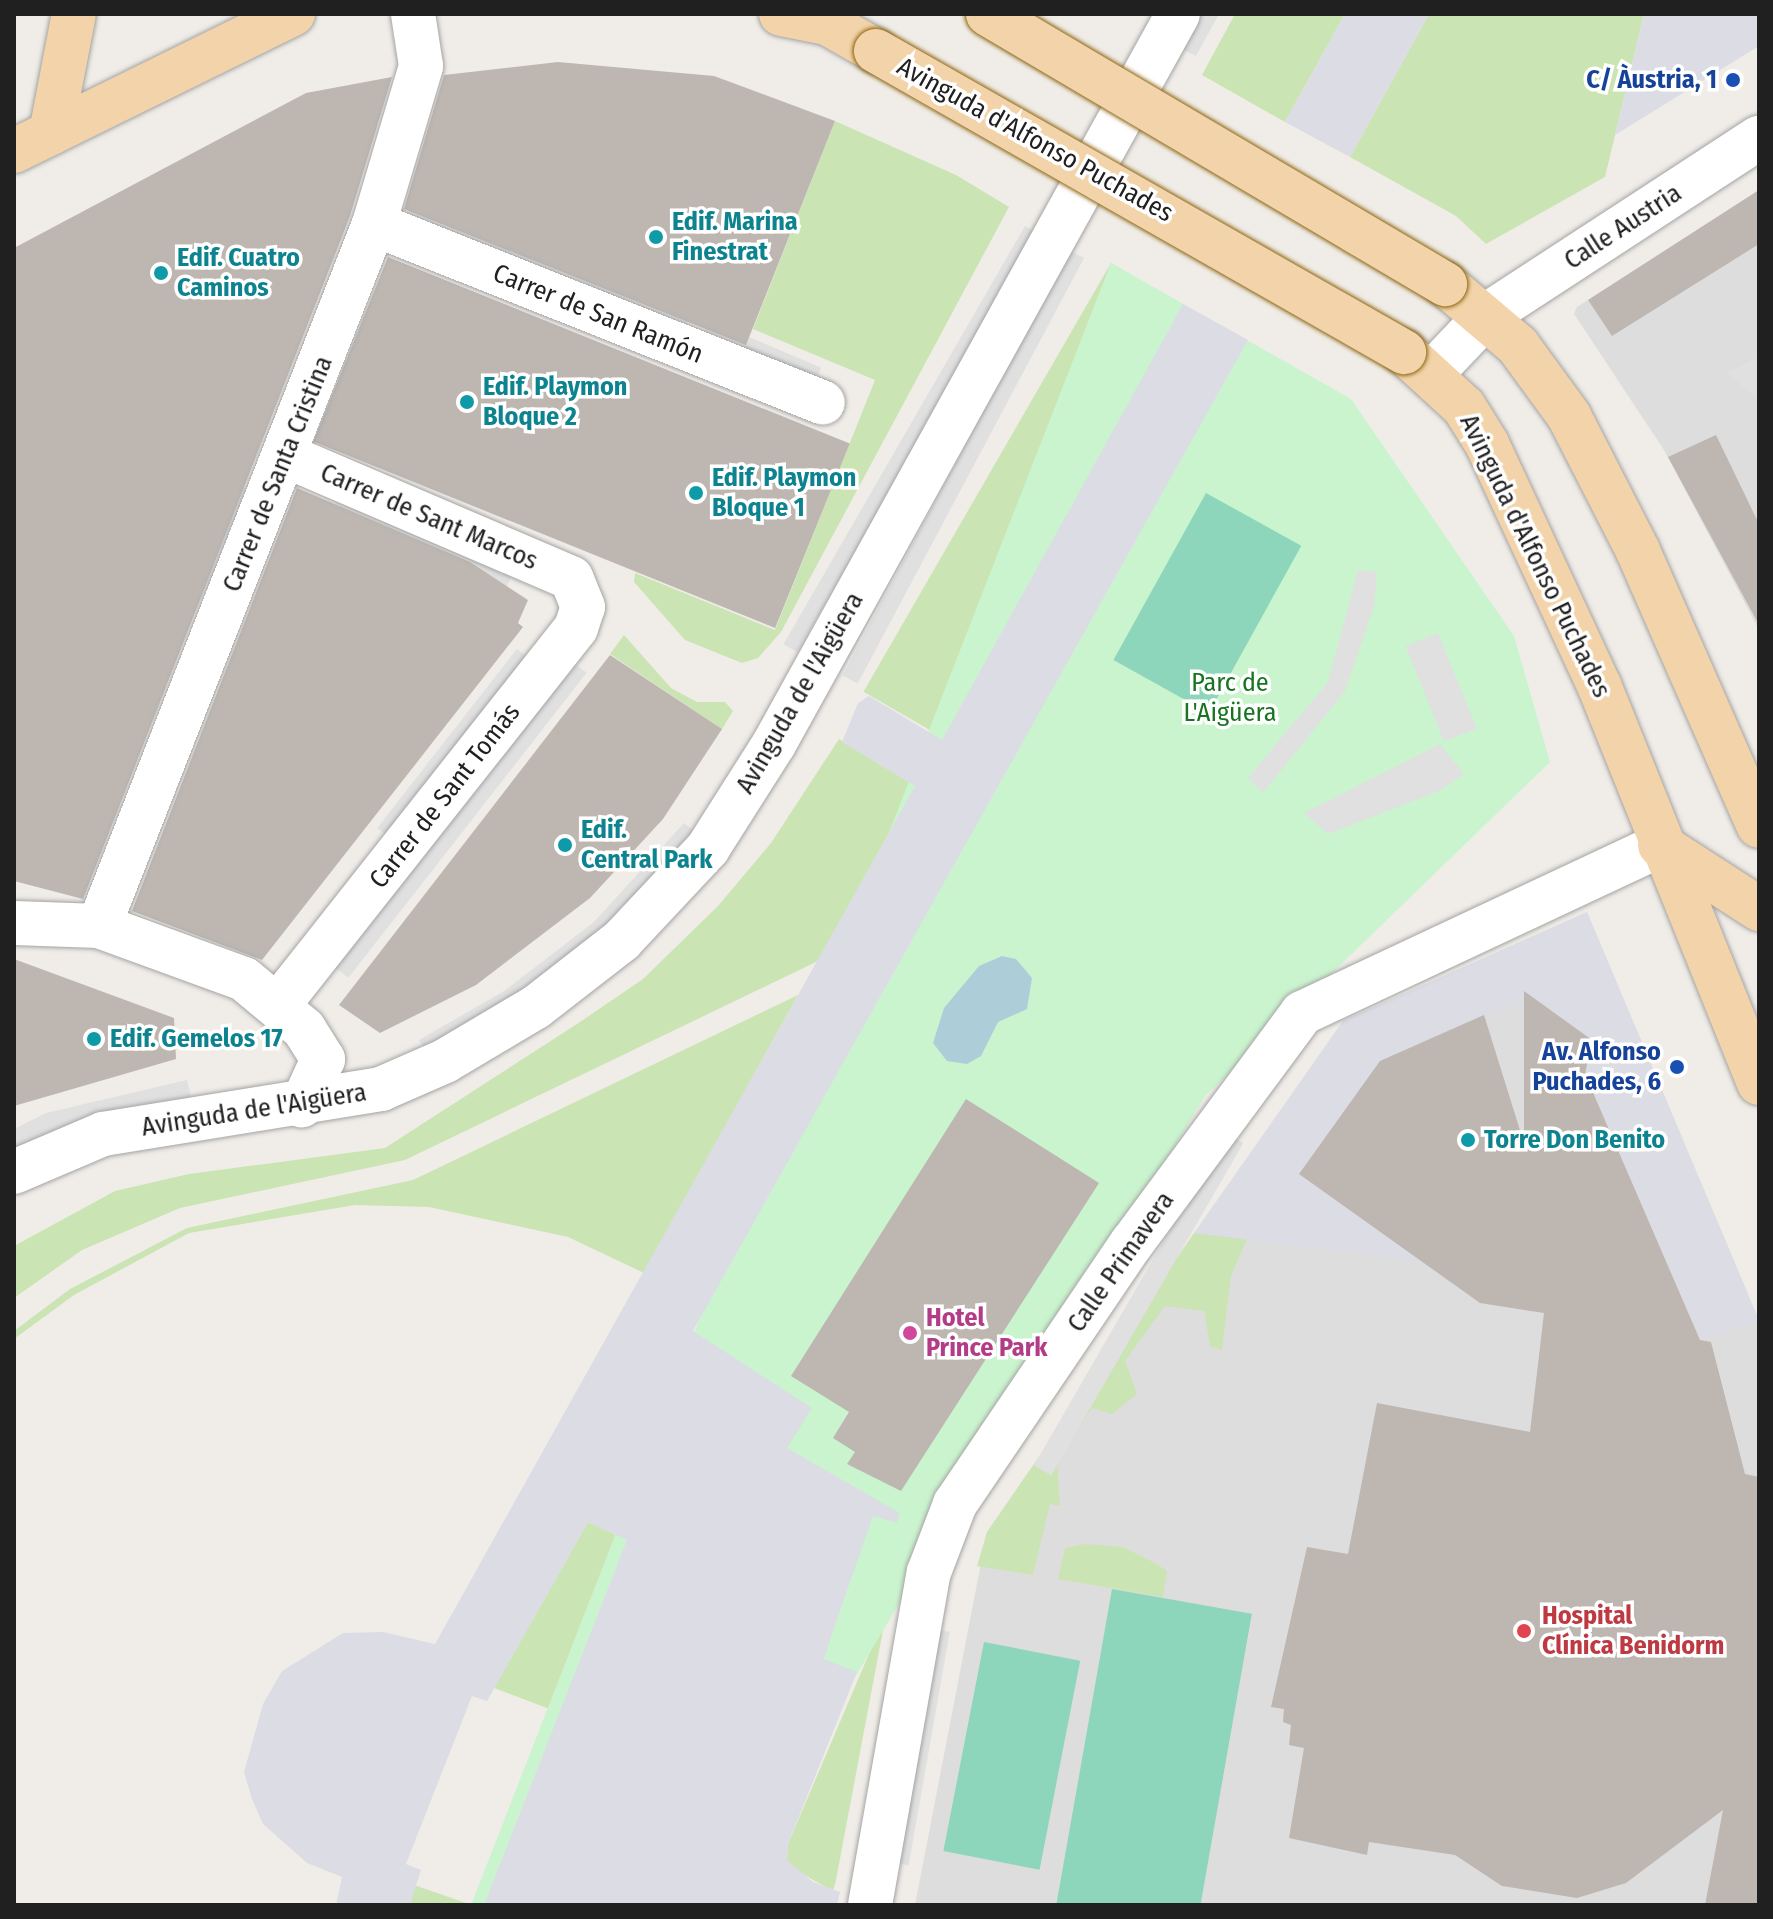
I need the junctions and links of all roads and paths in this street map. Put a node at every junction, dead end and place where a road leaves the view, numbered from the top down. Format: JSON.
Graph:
{"nodes":[{"id":1,"x":74,"y":14,"type":"edge"},
{"id":2,"x":293,"y":14,"type":"edge"},
{"id":3,"x":413,"y":14,"type":"edge"},
{"id":4,"x":781,"y":14,"type":"edge"},
{"id":5,"x":988,"y":14,"type":"edge"},
{"id":6,"x":1178,"y":14,"type":"edge"},
{"id":7,"x":1759,"y":138,"type":"edge"},
{"id":8,"x":33,"y":142,"type":"edge"},
{"id":9,"x":374,"y":224,"type":"junction"},
{"id":10,"x":1487,"y":315,"type":"junction"},
{"id":11,"x":1418,"y":362,"type":"junction"},
{"id":12,"x":823,"y":403,"type":"dead end"},
{"id":13,"x":286,"y":456,"type":"junction"},
{"id":14,"x":571,"y":578,"type":"joint"},
{"id":15,"x":1759,"y":826,"type":"edge"},
{"id":16,"x":1660,"y":845,"type":"junction"},
{"id":17,"x":1759,"y":909,"type":"edge"},
{"id":18,"x":14,"y":923,"type":"edge"},
{"id":19,"x":99,"y":926,"type":"junction"},
{"id":20,"x":279,"y":1004,"type":"junction"},
{"id":21,"x":1759,"y":1083,"type":"edge"},
{"id":22,"x":302,"y":1105,"type":"junction"},
{"id":23,"x":14,"y":1172,"type":"edge"},
{"id":24,"x":870,"y":1905,"type":"edge"}],
"edges":[{"from":1,"to":8,"type":"main road"},
{"from":2,"to":8,"type":"main road"},
{"from":3,"to":9,"type":"street","name":"Carrer de Santa Cristina"},
{"from":4,"to":11,"type":"main road","name":"Avinguda d'Alfonso Puchades","bridge":true},
{"from":5,"to":10,"type":"main road","bridge":true},
{"from":6,"to":22,"type":"street","name":"Avinguda de l'Aigüera"},
{"from":7,"to":10,"type":"street","name":"Calle Austria"},
{"from":9,"to":12,"type":"street","name":"Carrer de San Ramón"},
{"from":9,"to":13,"type":"street","name":"Carrer de Santa Cristina"},
{"from":10,"to":11,"type":"street","name":"Calle Austria"},
{"from":10,"to":15,"type":"main road"},
{"from":11,"to":16,"type":"main road","name":"Avinguda d'Alfonso Puchades"},
{"from":13,"to":14,"type":"street","name":"Carrer de Sant Marcos"},
{"from":13,"to":19,"type":"street","name":"Carrer de Santa Cristina"},
{"from":14,"to":20,"type":"street","name":"Carrer de Sant Tomás"},
{"from":16,"to":17,"type":"main road"},
{"from":16,"to":21,"type":"main road","name":"Avinguda d'Alfonso Puchades"},
{"from":16,"to":24,"type":"street","name":"Calle Primavera"},
{"from":18,"to":19,"type":"street"},
{"from":19,"to":20,"type":"street"},
{"from":20,"to":22,"type":"street"},
{"from":22,"to":23,"type":"street","name":"Avinguda de l'Aigüera"}]}
